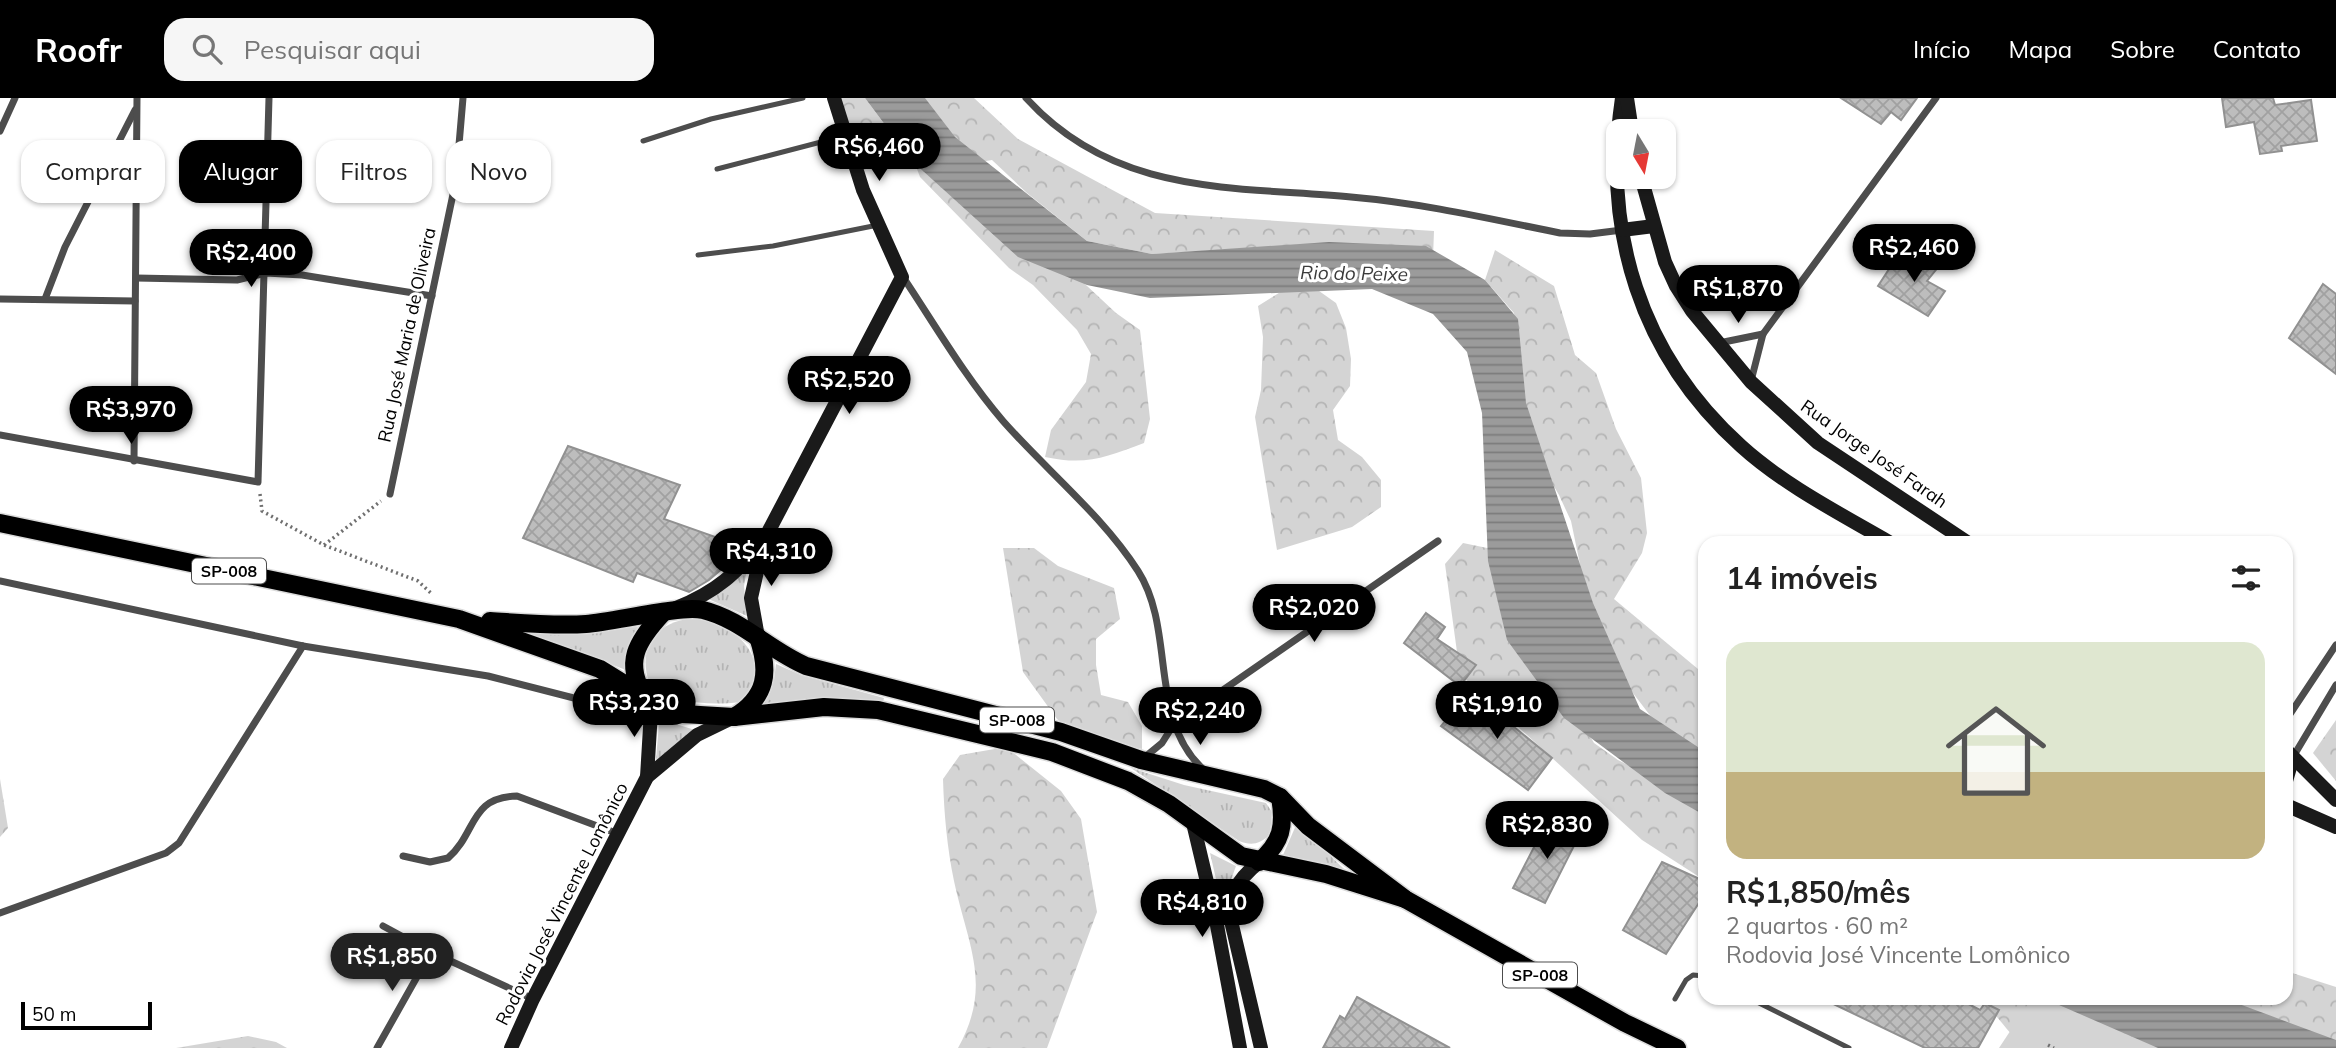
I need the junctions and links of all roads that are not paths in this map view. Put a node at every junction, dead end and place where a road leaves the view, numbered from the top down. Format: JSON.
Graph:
{"nodes":[{"id":1,"x":15,"y":98,"type":"edge"},
{"id":2,"x":269,"y":98,"type":"edge"},
{"id":3,"x":463,"y":98,"type":"edge"},
{"id":4,"x":803,"y":98,"type":"edge"},
{"id":5,"x":834,"y":98,"type":"edge"},
{"id":6,"x":1026,"y":98,"type":"edge"},
{"id":7,"x":1624,"y":98,"type":"edge"},
{"id":8,"x":1936,"y":98,"type":"edge"},
{"id":9,"x":137,"y":102,"type":"edge"},
{"id":10,"x":1629,"y":119,"type":"edge"},
{"id":11,"x":0,"y":131,"type":"edge"},
{"id":12,"x":844,"y":136,"type":"junction"},
{"id":13,"x":643,"y":141,"type":"dead end"},
{"id":14,"x":717,"y":169,"type":"dead end"},
{"id":15,"x":1644,"y":189,"type":"edge"},
{"id":16,"x":878,"y":225,"type":"junction"},
{"id":17,"x":1654,"y":226,"type":"junction"},
{"id":18,"x":1622,"y":230,"type":"junction"},
{"id":19,"x":698,"y":255,"type":"dead end"},
{"id":20,"x":266,"y":273,"type":"junction"},
{"id":21,"x":902,"y":277,"type":"junction"},
{"id":22,"x":136,"y":278,"type":"junction"},
{"id":23,"x":432,"y":296,"type":"junction"},
{"id":24,"x":0,"y":299,"type":"edge"},
{"id":25,"x":45,"y":299,"type":"junction"},
{"id":26,"x":135,"y":301,"type":"junction"},
{"id":27,"x":1763,"y":334,"type":"junction"},
{"id":28,"x":1717,"y":343,"type":"junction"},
{"id":29,"x":1751,"y":382,"type":"junction"},
{"id":30,"x":0,"y":435,"type":"edge"},
{"id":31,"x":134,"y":461,"type":"junction"},
{"id":32,"x":390,"y":494,"type":"road end"},
{"id":33,"x":0,"y":523,"type":"edge"},
{"id":34,"x":1879,"y":536,"type":"edge"},
{"id":35,"x":1958,"y":536,"type":"edge"},
{"id":36,"x":764,"y":540,"type":"junction"},
{"id":37,"x":1438,"y":541,"type":"dead end"},
{"id":38,"x":0,"y":581,"type":"edge"},
{"id":39,"x":662,"y":614,"type":"junction"},
{"id":40,"x":458,"y":619,"type":"junction"},
{"id":41,"x":758,"y":637,"type":"junction"},
{"id":42,"x":2336,"y":645,"type":"edge"},
{"id":43,"x":303,"y":646,"type":"junction"},
{"id":44,"x":2336,"y":685,"type":"edge"},
{"id":45,"x":645,"y":697,"type":"junction"},
{"id":46,"x":2293,"y":710,"type":"edge"},
{"id":47,"x":734,"y":718,"type":"junction"},
{"id":48,"x":1174,"y":724,"type":"junction"},
{"id":49,"x":2293,"y":748,"type":"edge"},
{"id":50,"x":2293,"y":758,"type":"edge"},
{"id":51,"x":1141,"y":760,"type":"junction"},
{"id":52,"x":647,"y":777,"type":"junction"},
{"id":53,"x":1213,"y":778,"type":"junction"},
{"id":54,"x":1280,"y":797,"type":"junction"},
{"id":55,"x":2336,"y":800,"type":"edge"},
{"id":56,"x":2293,"y":808,"type":"edge"},
{"id":57,"x":1193,"y":823,"type":"junction"},
{"id":58,"x":2336,"y":827,"type":"edge"},
{"id":59,"x":616,"y":833,"type":"junction"},
{"id":60,"x":403,"y":856,"type":"dead end"},
{"id":61,"x":1259,"y":862,"type":"junction"},
{"id":62,"x":1405,"y":899,"type":"junction"},
{"id":63,"x":0,"y":913,"type":"edge"},
{"id":64,"x":383,"y":926,"type":"dead end"},
{"id":65,"x":430,"y":952,"type":"junction"},
{"id":66,"x":1698,"y":975,"type":"edge"},
{"id":67,"x":533,"y":999,"type":"junction"},
{"id":68,"x":1675,"y":999,"type":"dead end"},
{"id":69,"x":1763,"y":1005,"type":"edge"},
{"id":70,"x":377,"y":1048,"type":"edge"},
{"id":71,"x":511,"y":1048,"type":"edge"},
{"id":72,"x":1240,"y":1048,"type":"edge"},
{"id":73,"x":1261,"y":1048,"type":"edge"},
{"id":74,"x":1677,"y":1048,"type":"edge"},
{"id":75,"x":1849,"y":1048,"type":"edge"}],
"edges":[{"from":1,"to":11,"type":"street"},
{"from":2,"to":20,"type":"street"},
{"from":3,"to":23,"type":"street","name":"Rua José Maria de Oliveira"},
{"from":4,"to":13,"type":"lane"},
{"from":5,"to":12,"type":"street"},
{"from":6,"to":18,"type":"street"},
{"from":7,"to":10,"type":"street"},
{"from":7,"to":18,"type":"street"},
{"from":8,"to":27,"type":"street"},
{"from":9,"to":22,"type":"street"},
{"from":9,"to":25,"type":"street"},
{"from":12,"to":14,"type":"lane"},
{"from":12,"to":16,"type":"street"},
{"from":15,"to":17,"type":"street","name":"Rua Jorge José Farah"},
{"from":16,"to":19,"type":"lane"},
{"from":16,"to":21,"type":"street"},
{"from":17,"to":18,"type":"street"},
{"from":17,"to":28,"type":"street","name":"Rua Jorge José Farah"},
{"from":18,"to":34,"type":"street"},
{"from":20,"to":22,"type":"street"},
{"from":20,"to":23,"type":"street"},
{"from":20,"to":31,"type":"street"},
{"from":21,"to":36,"type":"street"},
{"from":21,"to":48,"type":"street"},
{"from":22,"to":26,"type":"street"},
{"from":23,"to":32,"type":"street","name":"Rua José Maria de Oliveira"},
{"from":24,"to":25,"type":"street"},
{"from":25,"to":26,"type":"street"},
{"from":26,"to":31,"type":"street"},
{"from":27,"to":28,"type":"street"},
{"from":27,"to":29,"type":"street"},
{"from":28,"to":29,"type":"street","name":"Rua Jorge José Farah"},
{"from":29,"to":35,"type":"street","name":"Rua Jorge José Farah"},
{"from":30,"to":31,"type":"street"},
{"from":33,"to":40,"type":"main road","number":"SP-008"},
{"from":36,"to":39,"type":"street"},
{"from":36,"to":41,"type":"street"},
{"from":37,"to":48,"type":"street"},
{"from":38,"to":43,"type":"street"},
{"from":39,"to":40,"type":"main road","number":"SP-008"},
{"from":39,"to":41,"type":"main road","number":"SP-008"},
{"from":39,"to":45,"type":"main road"},
{"from":40,"to":45,"type":"main road","number":"SP-008"},
{"from":41,"to":47,"type":"main road"},
{"from":41,"to":51,"type":"main road","number":"SP-008"},
{"from":42,"to":46,"type":"street"},
{"from":43,"to":45,"type":"street"},
{"from":43,"to":63,"type":"street"},
{"from":44,"to":49,"type":"street"},
{"from":45,"to":47,"type":"main road","number":"SP-008"},
{"from":45,"to":52,"type":"street","name":"Rodovia José Vincente Lomônico"},
{"from":47,"to":52,"type":"street","name":"Rodovia José Vincente Lomônico"},
{"from":47,"to":57,"type":"main road","number":"SP-008"},
{"from":48,"to":51,"type":"street"},
{"from":48,"to":53,"type":"street"},
{"from":50,"to":55,"type":"street"},
{"from":51,"to":53,"type":"main road","number":"SP-008"},
{"from":52,"to":59,"type":"street","name":"Rodovia José Vincente Lomônico"},
{"from":53,"to":54,"type":"main road","number":"SP-008"},
{"from":54,"to":61,"type":"main road"},
{"from":54,"to":62,"type":"main road","number":"SP-008"},
{"from":56,"to":58,"type":"street"},
{"from":57,"to":61,"type":"main road","number":"SP-008"},
{"from":57,"to":72,"type":"street"},
{"from":59,"to":60,"type":"street"},
{"from":59,"to":67,"type":"street","name":"Rodovia José Vincente Lomônico"},
{"from":61,"to":62,"type":"main road","number":"SP-008"},
{"from":61,"to":73,"type":"street"},
{"from":62,"to":74,"type":"main road","number":"SP-008"},
{"from":64,"to":65,"type":"street"},
{"from":65,"to":67,"type":"street"},
{"from":65,"to":70,"type":"street"},
{"from":66,"to":68,"type":"lane"},
{"from":67,"to":71,"type":"street","name":"Rodovia José Vincente Lomônico"},
{"from":69,"to":75,"type":"lane"}]}
